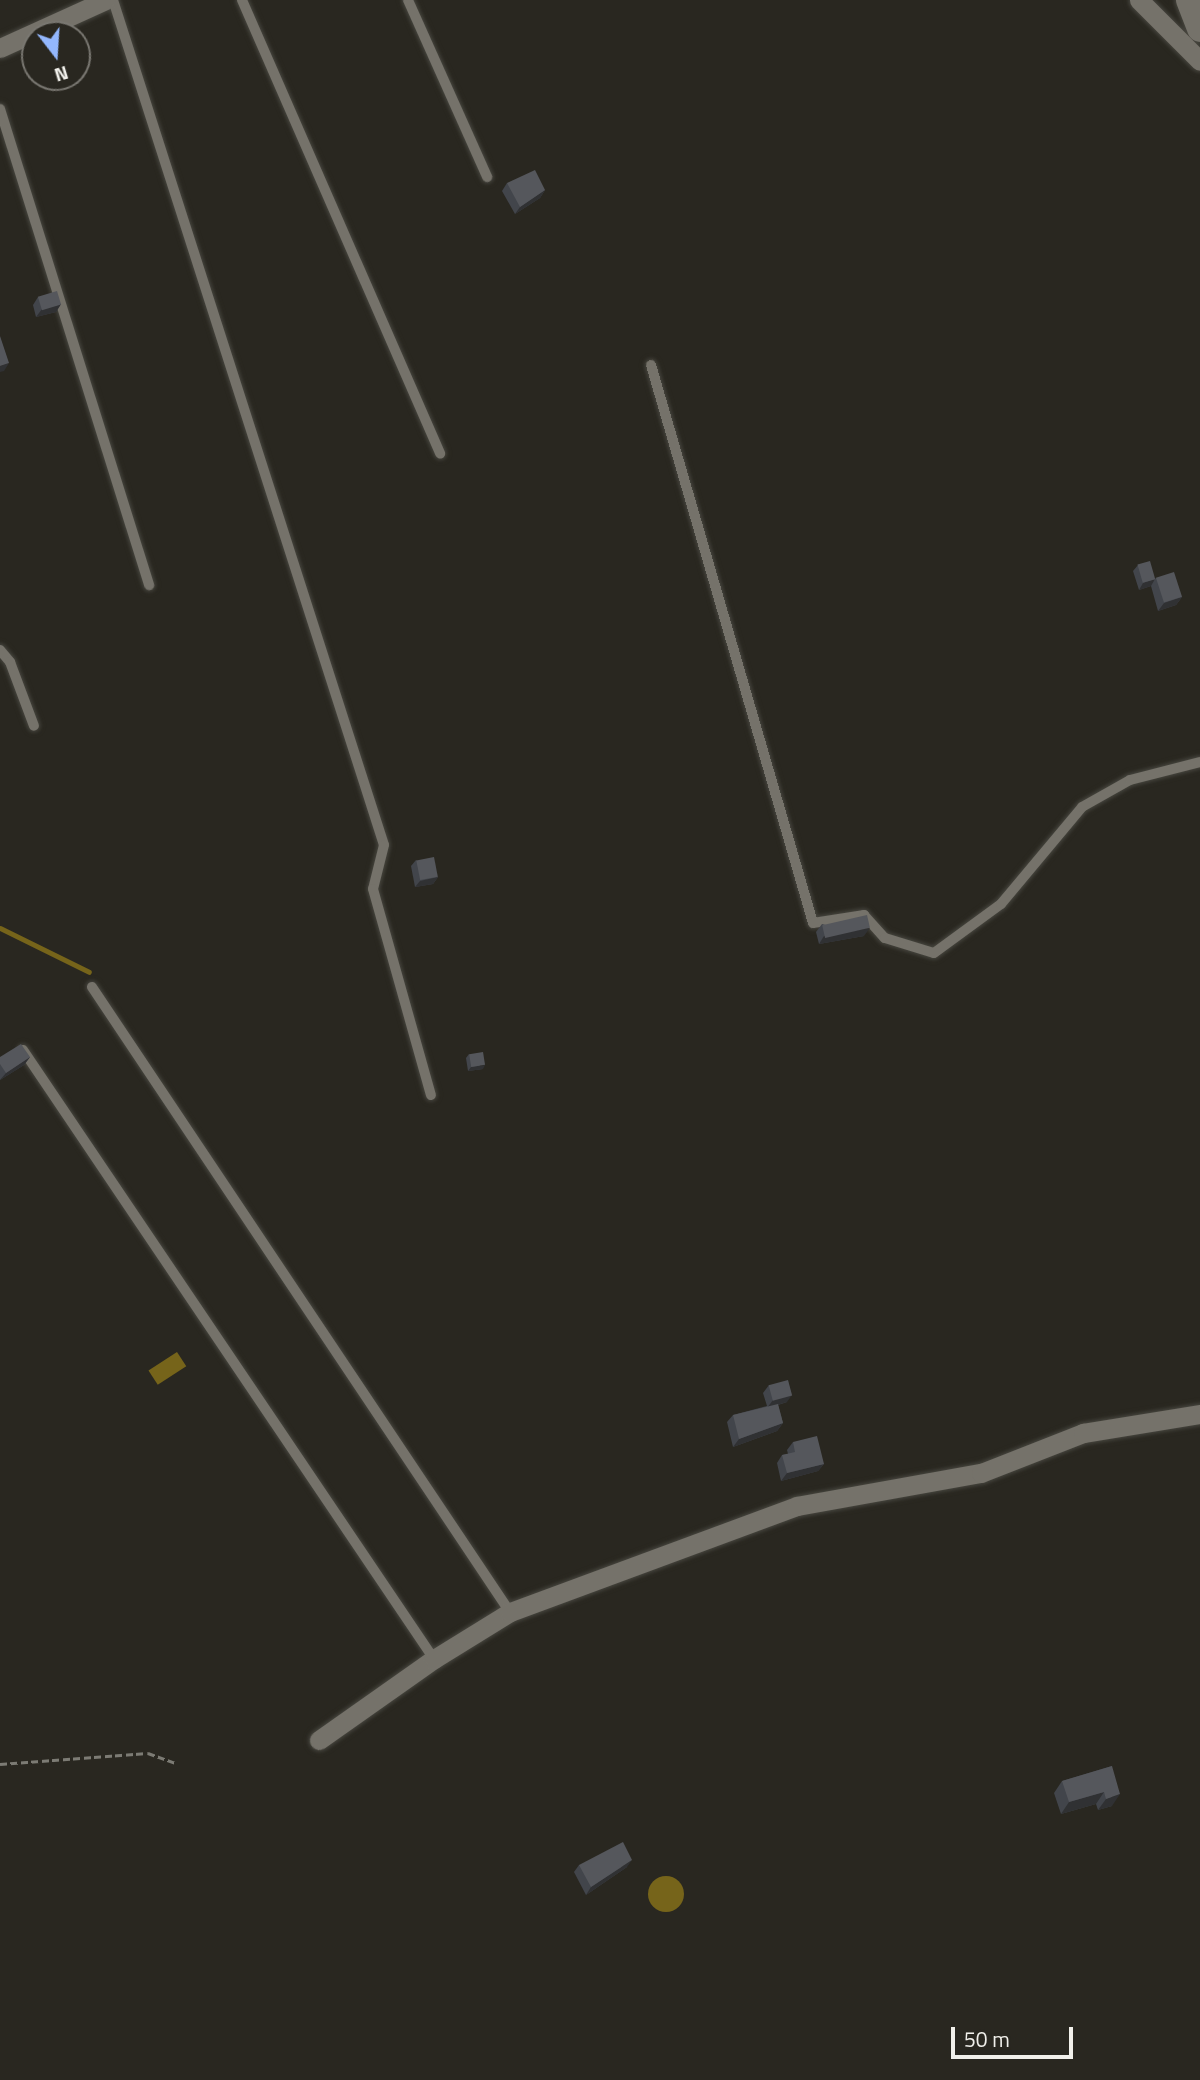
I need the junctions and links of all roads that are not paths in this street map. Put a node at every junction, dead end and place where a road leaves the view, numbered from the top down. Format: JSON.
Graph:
{"nodes":[{"id":1,"x":106,"y":0,"type":"edge"},
{"id":2,"x":113,"y":0,"type":"edge"},
{"id":3,"x":242,"y":0,"type":"edge"},
{"id":4,"x":408,"y":0,"type":"edge"},
{"id":5,"x":1139,"y":0,"type":"edge"},
{"id":6,"x":1189,"y":0,"type":"edge"},
{"id":7,"x":1200,"y":29,"type":"edge"},
{"id":8,"x":0,"y":48,"type":"edge"},
{"id":9,"x":1200,"y":61,"type":"edge"},
{"id":10,"x":0,"y":109,"type":"edge"},
{"id":11,"x":487,"y":177,"type":"dead end"},
{"id":12,"x":651,"y":365,"type":"dead end"},
{"id":13,"x":440,"y":454,"type":"dead end"},
{"id":14,"x":149,"y":584,"type":"dead end"},
{"id":15,"x":0,"y":650,"type":"edge"},
{"id":16,"x":34,"y":726,"type":"dead end"},
{"id":17,"x":1200,"y":762,"type":"edge"},
{"id":18,"x":92,"y":987,"type":"dead end"},
{"id":19,"x":21,"y":1046,"type":"edge"},
{"id":20,"x":431,"y":1095,"type":"dead end"},
{"id":21,"x":1200,"y":1415,"type":"edge"},
{"id":22,"x":510,"y":1612,"type":"junction"},
{"id":23,"x":434,"y":1659,"type":"junction"},
{"id":24,"x":320,"y":1740,"type":"dead end"}],
"edges":[{"from":1,"to":8,"type":"street"},
{"from":2,"to":20,"type":"lane"},
{"from":3,"to":13,"type":"lane"},
{"from":4,"to":11,"type":"lane"},
{"from":5,"to":9,"type":"street"},
{"from":6,"to":7,"type":"main road"},
{"from":10,"to":14,"type":"lane"},
{"from":12,"to":17,"type":"lane"},
{"from":15,"to":16,"type":"lane"},
{"from":18,"to":22,"type":"lane"},
{"from":19,"to":23,"type":"lane"},
{"from":21,"to":22,"type":"street"},
{"from":22,"to":23,"type":"street"},
{"from":23,"to":24,"type":"street"}]}
